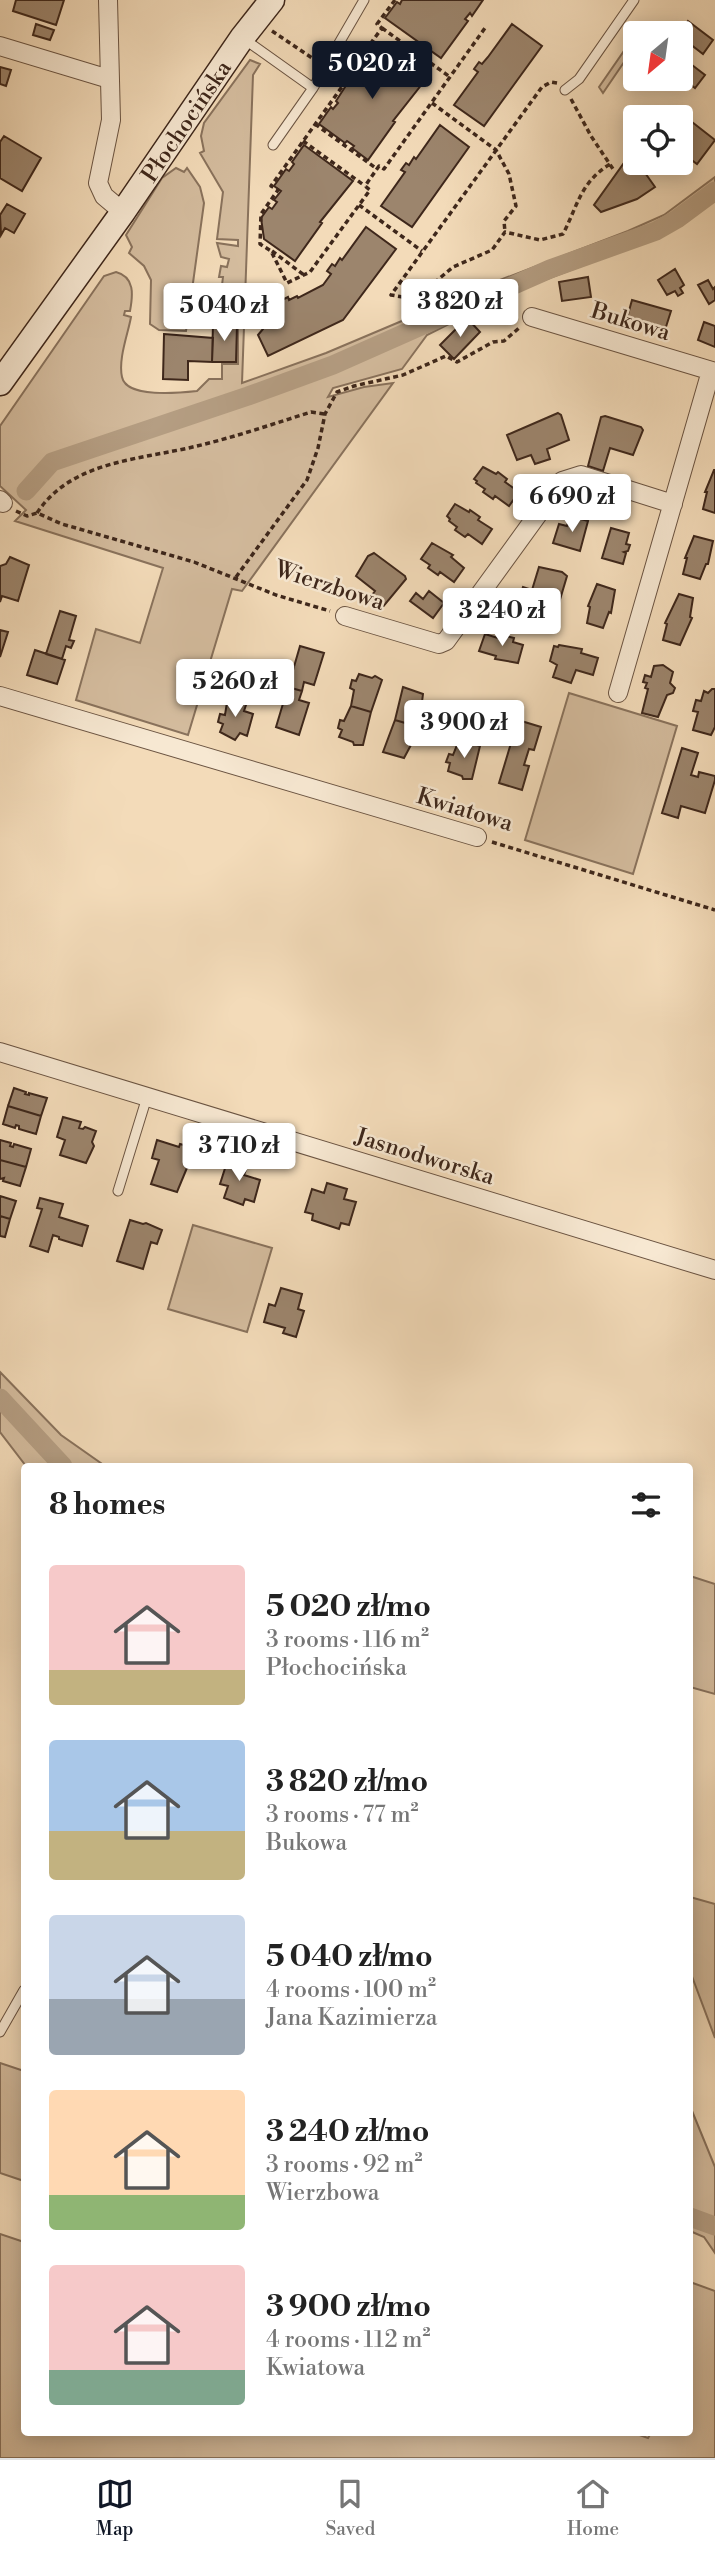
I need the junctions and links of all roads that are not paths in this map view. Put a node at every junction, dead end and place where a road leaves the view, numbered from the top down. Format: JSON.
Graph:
{"nodes":[{"id":1,"x":108,"y":0,"type":"edge"},
{"id":2,"x":272,"y":0,"type":"edge"},
{"id":3,"x":364,"y":0,"type":"edge"},
{"id":4,"x":634,"y":0,"type":"edge"},
{"id":5,"x":242,"y":38,"type":"junction"},
{"id":6,"x":0,"y":46,"type":"edge"},
{"id":7,"x":109,"y":79,"type":"junction"},
{"id":8,"x":313,"y":88,"type":"junction"},
{"id":9,"x":565,"y":90,"type":"road end"},
{"id":10,"x":273,"y":145,"type":"dead end"},
{"id":11,"x":123,"y":212,"type":"junction"},
{"id":12,"x":532,"y":317,"type":"road end"},
{"id":13,"x":713,"y":371,"type":"edge"},
{"id":14,"x":0,"y":383,"type":"edge"},
{"id":15,"x":673,"y":504,"type":"junction"},
{"id":16,"x":345,"y":616,"type":"road end"},
{"id":17,"x":618,"y":693,"type":"dead end"},
{"id":18,"x":0,"y":696,"type":"edge"},
{"id":19,"x":477,"y":837,"type":"road end"},
{"id":20,"x":0,"y":1052,"type":"edge"},
{"id":21,"x":147,"y":1097,"type":"junction"},
{"id":22,"x":118,"y":1191,"type":"dead end"},
{"id":23,"x":715,"y":1270,"type":"edge"},
{"id":24,"x":21,"y":1995,"type":"edge"},
{"id":25,"x":0,"y":2032,"type":"edge"}],
"edges":[{"from":1,"to":7,"type":"street"},
{"from":2,"to":5,"type":"main road","name":"Płochocińska"},
{"from":3,"to":8,"type":"lane"},
{"from":4,"to":9,"type":"lane"},
{"from":5,"to":8,"type":"lane"},
{"from":5,"to":11,"type":"main road","name":"Płochocińska"},
{"from":6,"to":7,"type":"street"},
{"from":7,"to":11,"type":"street"},
{"from":8,"to":10,"type":"lane"},
{"from":11,"to":14,"type":"main road","name":"Płochocińska"},
{"from":12,"to":13,"type":"street","name":"Bukowa"},
{"from":13,"to":15,"type":"street"},
{"from":15,"to":16,"type":"street","name":"Wierzbowa"},
{"from":15,"to":17,"type":"street"},
{"from":18,"to":19,"type":"street","name":"Kwiatowa"},
{"from":20,"to":21,"type":"street","name":"Jasnodworska"},
{"from":21,"to":22,"type":"lane"},
{"from":21,"to":23,"type":"street","name":"Jasnodworska"},
{"from":24,"to":25,"type":"lane"}]}
